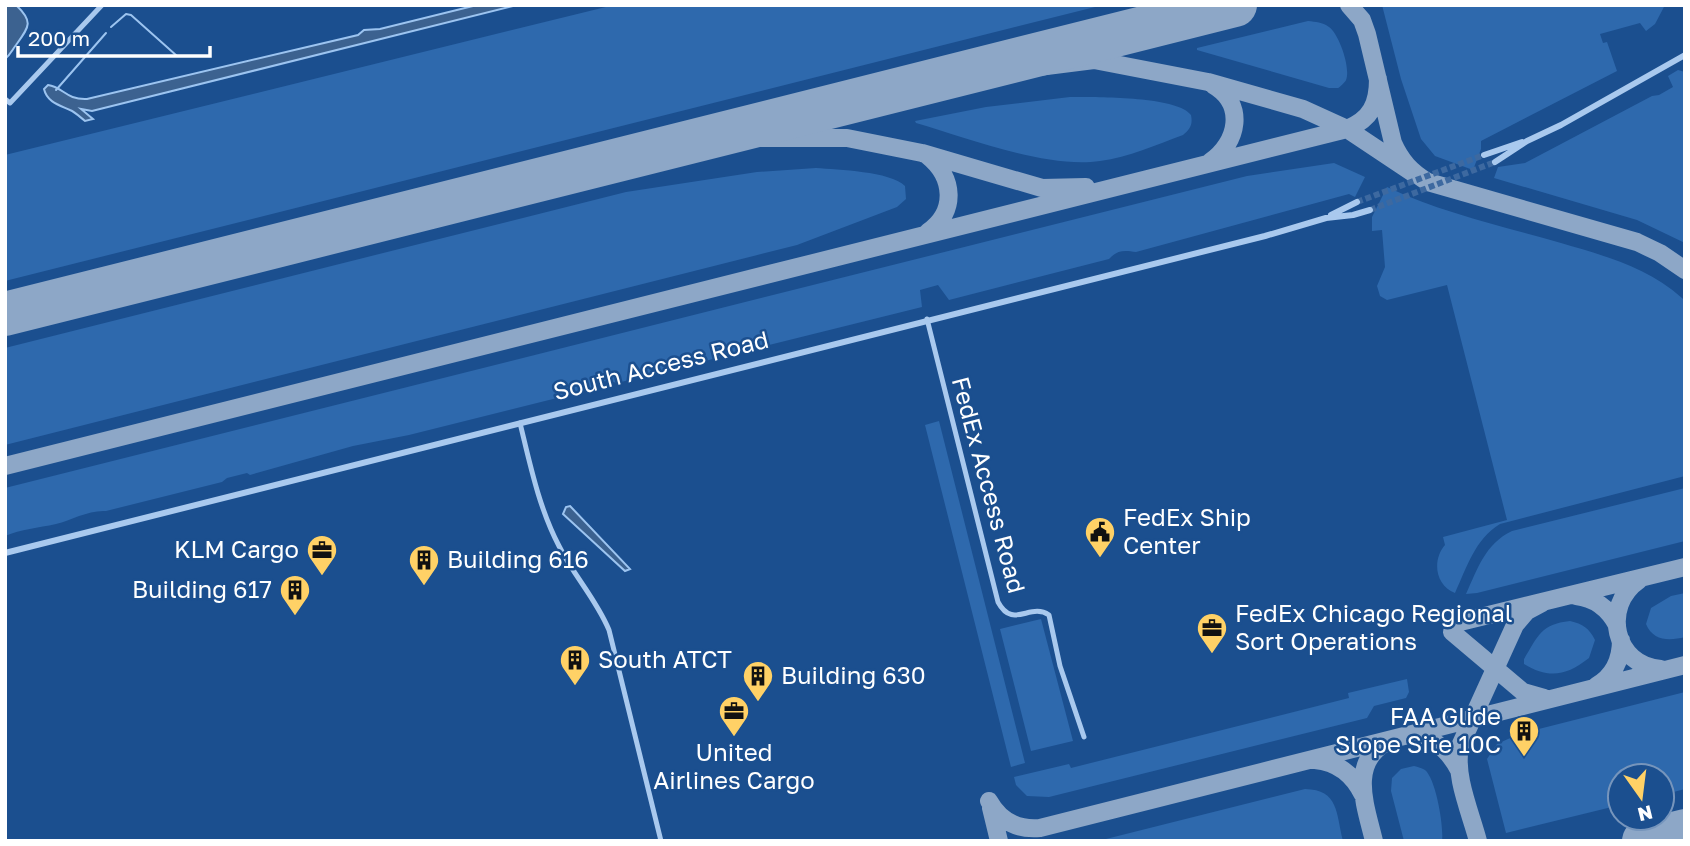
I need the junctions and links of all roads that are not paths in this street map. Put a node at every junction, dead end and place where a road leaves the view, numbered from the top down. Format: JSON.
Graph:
{"nodes":[{"id":1,"x":102,"y":5,"type":"edge"},
{"id":2,"x":1685,"y":55,"type":"edge"},
{"id":3,"x":7,"y":101,"type":"edge"},
{"id":4,"x":1527,"y":141,"type":"junction"},
{"id":5,"x":1484,"y":155,"type":"tunnel mouth"},
{"id":6,"x":1495,"y":162,"type":"tunnel mouth"},
{"id":7,"x":1357,"y":202,"type":"tunnel mouth"},
{"id":8,"x":1370,"y":210,"type":"tunnel mouth"},
{"id":9,"x":1326,"y":218,"type":"junction"},
{"id":10,"x":927,"y":319,"type":"junction"},
{"id":11,"x":520,"y":422,"type":"junction"},
{"id":12,"x":5,"y":553,"type":"edge"},
{"id":13,"x":1084,"y":737,"type":"dead end"},
{"id":14,"x":661,"y":841,"type":"edge"}],
"edges":[{"from":1,"to":3,"type":"street"},
{"from":2,"to":4,"type":"street"},
{"from":4,"to":5,"type":"street"},
{"from":4,"to":6,"type":"street"},
{"from":7,"to":9,"type":"street","name":"South Access Road"},
{"from":8,"to":9,"type":"street","name":"South Access Road"},
{"from":9,"to":10,"type":"street","name":"South Access Road"},
{"from":10,"to":11,"type":"street","name":"South Access Road"},
{"from":10,"to":13,"type":"street","name":"FedEx Access Road"},
{"from":11,"to":12,"type":"street","name":"South Access Road"},
{"from":11,"to":14,"type":"street"}]}
